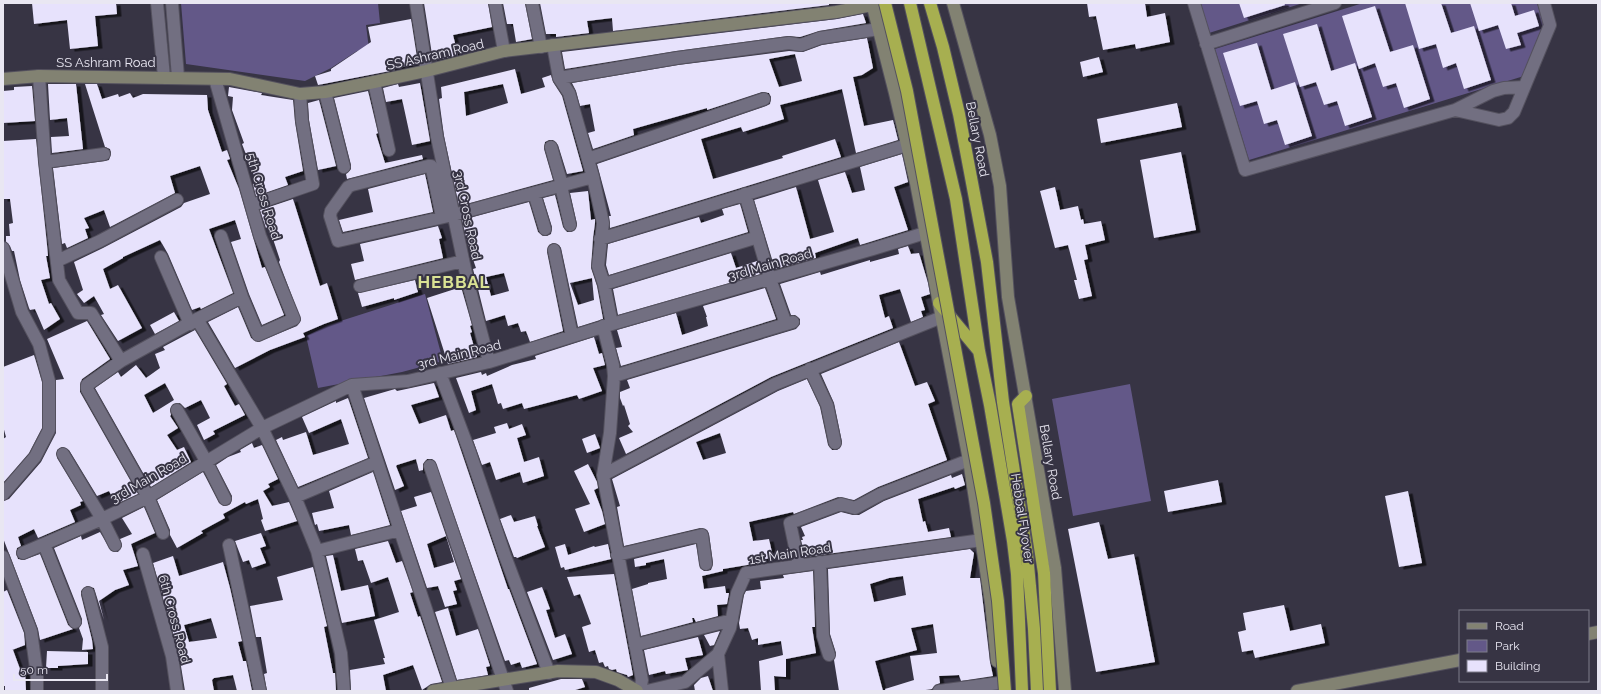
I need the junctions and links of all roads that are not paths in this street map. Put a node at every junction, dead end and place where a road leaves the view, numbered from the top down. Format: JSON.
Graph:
{"nodes":[{"id":1,"x":157,"y":3,"type":"edge"},
{"id":2,"x":172,"y":3,"type":"edge"},
{"id":3,"x":416,"y":3,"type":"edge"},
{"id":4,"x":496,"y":3,"type":"edge"},
{"id":5,"x":532,"y":3,"type":"edge"},
{"id":6,"x":885,"y":3,"type":"edge"},
{"id":7,"x":910,"y":3,"type":"edge"},
{"id":8,"x":930,"y":3,"type":"edge"},
{"id":9,"x":953,"y":3,"type":"edge"},
{"id":10,"x":1194,"y":3,"type":"edge"},
{"id":11,"x":1335,"y":3,"type":"edge"},
{"id":12,"x":1544,"y":3,"type":"edge"},
{"id":13,"x":872,"y":4,"type":"edge"},
{"id":14,"x":879,"y":29,"type":"junction"},
{"id":15,"x":1206,"y":44,"type":"junction"},
{"id":16,"x":547,"y":46,"type":"junction"},
{"id":17,"x":504,"y":51,"type":"junction"},
{"id":18,"x":426,"y":71,"type":"junction"},
{"id":19,"x":39,"y":76,"type":"junction"},
{"id":20,"x":164,"y":77,"type":"junction"},
{"id":21,"x":178,"y":77,"type":"junction"},
{"id":22,"x":559,"y":78,"type":"junction"},
{"id":23,"x":3,"y":79,"type":"edge"},
{"id":24,"x":215,"y":79,"type":"junction"},
{"id":25,"x":374,"y":82,"type":"junction"},
{"id":26,"x":1524,"y":87,"type":"junction"},
{"id":27,"x":325,"y":92,"type":"junction"},
{"id":28,"x":300,"y":94,"type":"junction"},
{"id":29,"x":764,"y":99,"type":"dead end"},
{"id":30,"x":1454,"y":110,"type":"junction"},
{"id":31,"x":907,"y":145,"type":"junction"},
{"id":32,"x":552,"y":148,"type":"dead end"},
{"id":33,"x":389,"y":150,"type":"dead end"},
{"id":34,"x":104,"y":154,"type":"dead end"},
{"id":35,"x":588,"y":159,"type":"junction"},
{"id":36,"x":45,"y":162,"type":"junction"},
{"id":37,"x":344,"y":167,"type":"dead end"},
{"id":38,"x":593,"y":177,"type":"junction"},
{"id":39,"x":562,"y":185,"type":"junction"},
{"id":40,"x":534,"y":193,"type":"junction"},
{"id":41,"x":745,"y":194,"type":"junction"},
{"id":42,"x":177,"y":200,"type":"dead end"},
{"id":43,"x":252,"y":205,"type":"junction"},
{"id":44,"x":448,"y":216,"type":"junction"},
{"id":45,"x":570,"y":225,"type":"dead end"},
{"id":46,"x":545,"y":229,"type":"dead end"},
{"id":47,"x":925,"y":233,"type":"junction"},
{"id":48,"x":221,"y":236,"type":"dead end"},
{"id":49,"x":758,"y":237,"type":"junction"},
{"id":50,"x":600,"y":239,"type":"junction"},
{"id":51,"x":3,"y":248,"type":"edge"},
{"id":52,"x":554,"y":250,"type":"dead end"},
{"id":53,"x":161,"y":257,"type":"dead end"},
{"id":54,"x":57,"y":261,"type":"junction"},
{"id":55,"x":463,"y":261,"type":"junction"},
{"id":56,"x":770,"y":279,"type":"junction"},
{"id":57,"x":604,"y":284,"type":"junction"},
{"id":58,"x":8,"y":285,"type":"edge"},
{"id":59,"x":360,"y":286,"type":"dead end"},
{"id":60,"x":242,"y":297,"type":"junction"},
{"id":61,"x":939,"y":303,"type":"junction"},
{"id":62,"x":942,"y":317,"type":"junction"},
{"id":63,"x":193,"y":322,"type":"junction"},
{"id":64,"x":608,"y":325,"type":"junction"},
{"id":65,"x":572,"y":336,"type":"junction"},
{"id":66,"x":979,"y":351,"type":"junction"},
{"id":67,"x":121,"y":361,"type":"junction"},
{"id":68,"x":490,"y":362,"type":"junction"},
{"id":69,"x":810,"y":370,"type":"junction"},
{"id":70,"x":440,"y":373,"type":"junction"},
{"id":71,"x":614,"y":376,"type":"junction"},
{"id":72,"x":352,"y":385,"type":"junction"},
{"id":73,"x":1026,"y":396,"type":"junction"},
{"id":74,"x":1003,"y":402,"type":"joint"},
{"id":75,"x":177,"y":410,"type":"dead end"},
{"id":76,"x":262,"y":428,"type":"junction"},
{"id":77,"x":835,"y":442,"type":"dead end"},
{"id":78,"x":62,"y":454,"type":"dead end"},
{"id":79,"x":969,"y":460,"type":"junction"},
{"id":80,"x":206,"y":461,"type":"junction"},
{"id":81,"x":378,"y":462,"type":"junction"},
{"id":82,"x":430,"y":466,"type":"dead end"},
{"id":83,"x":603,"y":475,"type":"junction"},
{"id":84,"x":3,"y":494,"type":"edge"},
{"id":85,"x":148,"y":497,"type":"junction"},
{"id":86,"x":295,"y":497,"type":"junction"},
{"id":87,"x":225,"y":499,"type":"dead end"},
{"id":88,"x":102,"y":519,"type":"junction"},
{"id":89,"x":400,"y":530,"type":"junction"},
{"id":90,"x":163,"y":532,"type":"dead end"},
{"id":91,"x":982,"y":540,"type":"junction"},
{"id":92,"x":44,"y":544,"type":"junction"},
{"id":93,"x":115,"y":545,"type":"dead end"},
{"id":94,"x":229,"y":545,"type":"dead end"},
{"id":95,"x":317,"y":551,"type":"junction"},
{"id":96,"x":23,"y":553,"type":"dead end"},
{"id":97,"x":142,"y":554,"type":"dead end"},
{"id":98,"x":617,"y":555,"type":"junction"},
{"id":99,"x":3,"y":557,"type":"edge"},
{"id":100,"x":820,"y":562,"type":"junction"},
{"id":101,"x":706,"y":564,"type":"dead end"},
{"id":102,"x":799,"y":566,"type":"junction"},
{"id":103,"x":88,"y":594,"type":"dead end"},
{"id":104,"x":732,"y":620,"type":"junction"},
{"id":105,"x":75,"y":622,"type":"dead end"},
{"id":106,"x":635,"y":645,"type":"junction"},
{"id":107,"x":718,"y":654,"type":"junction"},
{"id":108,"x":829,"y":655,"type":"dead end"},
{"id":109,"x":1459,"y":660,"type":"edge"},
{"id":110,"x":550,"y":673,"type":"junction"},
{"id":111,"x":619,"y":685,"type":"edge"},
{"id":112,"x":506,"y":686,"type":"edge"},
{"id":113,"x":452,"y":688,"type":"junction"},
{"id":114,"x":1001,"y":688,"type":"edge"},
{"id":115,"x":37,"y":691,"type":"edge"},
{"id":116,"x":102,"y":691,"type":"edge"},
{"id":117,"x":177,"y":691,"type":"edge"},
{"id":118,"x":260,"y":691,"type":"edge"},
{"id":119,"x":344,"y":691,"type":"edge"},
{"id":120,"x":433,"y":691,"type":"edge"},
{"id":121,"x":639,"y":691,"type":"edge"},
{"id":122,"x":646,"y":691,"type":"edge"},
{"id":123,"x":722,"y":691,"type":"edge"},
{"id":124,"x":939,"y":691,"type":"edge"},
{"id":125,"x":1022,"y":691,"type":"edge"},
{"id":126,"x":1037,"y":691,"type":"edge"},
{"id":127,"x":1050,"y":691,"type":"edge"},
{"id":128,"x":1065,"y":691,"type":"edge"},
{"id":129,"x":1297,"y":691,"type":"edge"}],
"edges":[{"from":1,"to":20,"type":"street"},
{"from":2,"to":21,"type":"street"},
{"from":3,"to":18,"type":"street","name":"3rd Cross Road"},
{"from":4,"to":17,"type":"street"},
{"from":5,"to":16,"type":"street"},
{"from":6,"to":114,"type":"highway","bridge":true},
{"from":7,"to":66,"type":"highway"},
{"from":8,"to":74,"type":"highway","name":"Bellary Road"},
{"from":9,"to":73,"type":"street","name":"Bellary Road"},
{"from":10,"to":15,"type":"street"},
{"from":11,"to":15,"type":"street"},
{"from":12,"to":26,"type":"street"},
{"from":13,"to":14,"type":"street"},
{"from":13,"to":16,"type":"street","name":"SS Ashram Road"},
{"from":14,"to":22,"type":"street"},
{"from":14,"to":31,"type":"street"},
{"from":15,"to":30,"type":"street"},
{"from":16,"to":17,"type":"street","name":"SS Ashram Road"},
{"from":16,"to":22,"type":"street"},
{"from":17,"to":18,"type":"street","name":"SS Ashram Road"},
{"from":18,"to":25,"type":"street","name":"SS Ashram Road"},
{"from":18,"to":44,"type":"street","name":"3rd Cross Road"},
{"from":19,"to":20,"type":"street","name":"SS Ashram Road"},
{"from":19,"to":23,"type":"street","name":"SS Ashram Road"},
{"from":19,"to":36,"type":"street"},
{"from":20,"to":21,"type":"street","name":"SS Ashram Road"},
{"from":21,"to":24,"type":"street","name":"SS Ashram Road"},
{"from":22,"to":35,"type":"street"},
{"from":24,"to":28,"type":"street","name":"SS Ashram Road"},
{"from":24,"to":43,"type":"street","name":"5th Cross Road"},
{"from":25,"to":27,"type":"street","name":"SS Ashram Road"},
{"from":25,"to":33,"type":"street"},
{"from":26,"to":30,"type":"street"},
{"from":26,"to":30,"type":"street"},
{"from":27,"to":28,"type":"street","name":"SS Ashram Road"},
{"from":27,"to":37,"type":"street"},
{"from":28,"to":43,"type":"street"},
{"from":29,"to":35,"type":"street"},
{"from":31,"to":41,"type":"street"},
{"from":31,"to":47,"type":"street"},
{"from":32,"to":39,"type":"street"},
{"from":34,"to":36,"type":"street"},
{"from":35,"to":38,"type":"street"},
{"from":36,"to":54,"type":"street"},
{"from":38,"to":39,"type":"street"},
{"from":38,"to":50,"type":"street"},
{"from":39,"to":40,"type":"street"},
{"from":39,"to":45,"type":"street"},
{"from":40,"to":44,"type":"street"},
{"from":40,"to":46,"type":"street"},
{"from":41,"to":49,"type":"street"},
{"from":41,"to":50,"type":"street"},
{"from":42,"to":54,"type":"street"},
{"from":43,"to":60,"type":"street","name":"5th Cross Road"},
{"from":44,"to":44,"type":"street"},
{"from":44,"to":55,"type":"street","name":"3rd Cross Road"},
{"from":47,"to":56,"type":"street","name":"3rd Main Road"},
{"from":47,"to":61,"type":"street"},
{"from":48,"to":60,"type":"street"},
{"from":49,"to":56,"type":"street"},
{"from":49,"to":57,"type":"street"},
{"from":50,"to":57,"type":"street"},
{"from":51,"to":58,"type":"street"},
{"from":52,"to":65,"type":"street"},
{"from":53,"to":63,"type":"street"},
{"from":54,"to":67,"type":"street"},
{"from":55,"to":59,"type":"street"},
{"from":55,"to":68,"type":"street","name":"3rd Cross Road"},
{"from":56,"to":64,"type":"street","name":"3rd Main Road"},
{"from":56,"to":71,"type":"street"},
{"from":57,"to":64,"type":"street"},
{"from":58,"to":84,"type":"street"},
{"from":60,"to":63,"type":"street"},
{"from":61,"to":62,"type":"street"},
{"from":61,"to":66,"type":"highway"},
{"from":62,"to":69,"type":"street"},
{"from":62,"to":79,"type":"street"},
{"from":63,"to":67,"type":"street"},
{"from":63,"to":76,"type":"street"},
{"from":64,"to":65,"type":"street","name":"3rd Main Road"},
{"from":64,"to":71,"type":"street"},
{"from":65,"to":68,"type":"street","name":"3rd Main Road"},
{"from":66,"to":125,"type":"highway","name":"Hebbal Flyover"},
{"from":67,"to":85,"type":"street"},
{"from":68,"to":70,"type":"street","name":"3rd Main Road"},
{"from":69,"to":77,"type":"street"},
{"from":69,"to":83,"type":"street"},
{"from":70,"to":72,"type":"street","name":"3rd Main Road"},
{"from":70,"to":110,"type":"street"},
{"from":71,"to":83,"type":"street"},
{"from":72,"to":76,"type":"street","name":"3rd Main Road"},
{"from":72,"to":81,"type":"street"},
{"from":73,"to":127,"type":"highway"},
{"from":73,"to":128,"type":"street","name":"Bellary Road"},
{"from":74,"to":126,"type":"highway","name":"Hebbal Flyover"},
{"from":75,"to":80,"type":"street"},
{"from":76,"to":80,"type":"street","name":"3rd Main Road"},
{"from":76,"to":86,"type":"street"},
{"from":78,"to":88,"type":"street"},
{"from":79,"to":91,"type":"street"},
{"from":79,"to":102,"type":"street"},
{"from":80,"to":85,"type":"street","name":"3rd Main Road"},
{"from":80,"to":87,"type":"street"},
{"from":81,"to":86,"type":"street"},
{"from":81,"to":89,"type":"street"},
{"from":82,"to":112,"type":"street"},
{"from":83,"to":98,"type":"street"},
{"from":85,"to":88,"type":"street","name":"3rd Main Road"},
{"from":85,"to":90,"type":"street"},
{"from":86,"to":95,"type":"street"},
{"from":88,"to":92,"type":"street","name":"3rd Main Road"},
{"from":88,"to":93,"type":"street"},
{"from":89,"to":95,"type":"street"},
{"from":89,"to":113,"type":"street"},
{"from":91,"to":100,"type":"street","name":"1st Main Road"},
{"from":91,"to":114,"type":"street"},
{"from":92,"to":96,"type":"street","name":"3rd Main Road"},
{"from":92,"to":105,"type":"street"},
{"from":94,"to":118,"type":"street"},
{"from":95,"to":119,"type":"street"},
{"from":97,"to":117,"type":"street","name":"6th Cross Road"},
{"from":98,"to":101,"type":"street"},
{"from":98,"to":106,"type":"street"},
{"from":99,"to":115,"type":"street"},
{"from":100,"to":102,"type":"street","name":"1st Main Road"},
{"from":100,"to":108,"type":"street"},
{"from":102,"to":104,"type":"street","name":"1st Main Road"},
{"from":103,"to":116,"type":"street"},
{"from":104,"to":106,"type":"street"},
{"from":104,"to":107,"type":"street","name":"1st Main Road"},
{"from":106,"to":121,"type":"street"},
{"from":107,"to":122,"type":"street","name":"1st Main Road"},
{"from":107,"to":123,"type":"street"},
{"from":109,"to":129,"type":"street"},
{"from":110,"to":111,"type":"street"},
{"from":110,"to":112,"type":"street"},
{"from":111,"to":121,"type":"street"},
{"from":112,"to":113,"type":"street"},
{"from":113,"to":120,"type":"street"},
{"from":114,"to":124,"type":"street"}]}
